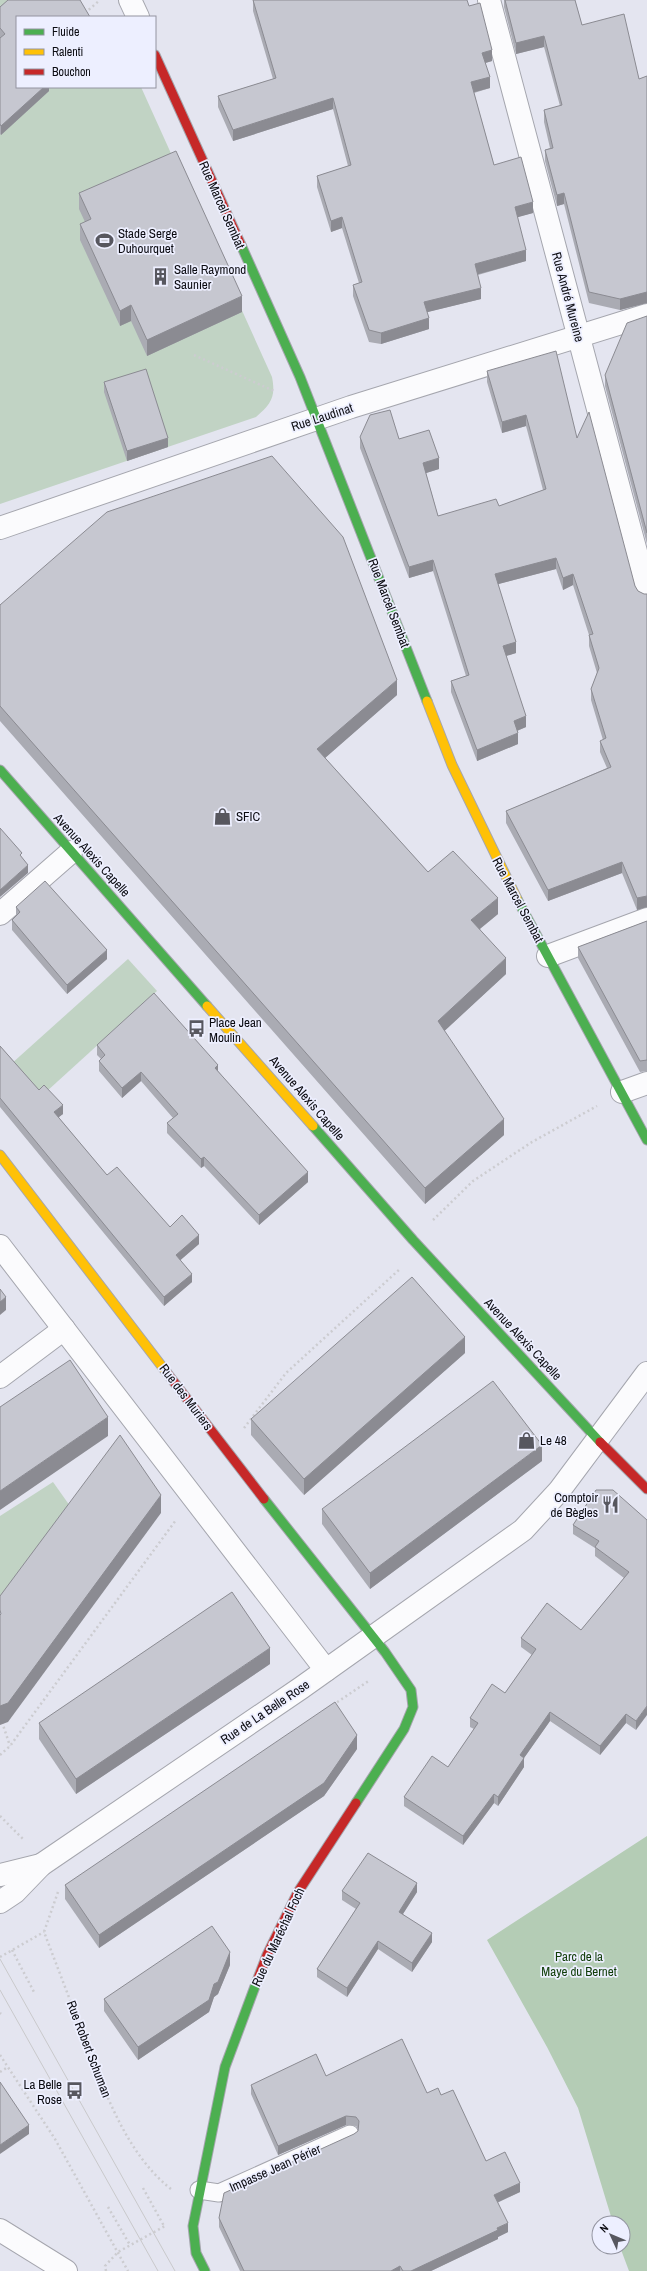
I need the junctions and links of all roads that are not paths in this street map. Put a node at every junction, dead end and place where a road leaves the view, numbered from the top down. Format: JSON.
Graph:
{"nodes":[{"id":1,"x":130,"y":0,"type":"edge"},
{"id":2,"x":489,"y":0,"type":"edge"},
{"id":3,"x":138,"y":16,"type":"edge"},
{"id":4,"x":156,"y":57,"type":"edge"},
{"id":5,"x":647,"y":315,"type":"edge"},
{"id":6,"x":578,"y":335,"type":"junction"},
{"id":7,"x":316,"y":419,"type":"junction"},
{"id":8,"x":0,"y":528,"type":"edge"},
{"id":9,"x":647,"y":593,"type":"edge"},
{"id":10,"x":0,"y":770,"type":"edge"},
{"id":11,"x":71,"y":852,"type":"junction"},
{"id":12,"x":0,"y":914,"type":"edge"},
{"id":13,"x":647,"y":919,"type":"edge"},
{"id":14,"x":548,"y":956,"type":"junction"},
{"id":15,"x":647,"y":1083,"type":"edge"},
{"id":16,"x":622,"y":1092,"type":"junction"},
{"id":17,"x":647,"y":1140,"type":"edge"},
{"id":18,"x":0,"y":1155,"type":"edge"},
{"id":19,"x":0,"y":1246,"type":"edge"},
{"id":20,"x":64,"y":1329,"type":"junction"},
{"id":21,"x":647,"y":1373,"type":"edge"},
{"id":22,"x":0,"y":1377,"type":"edge"},
{"id":23,"x":598,"y":1440,"type":"junction"},
{"id":24,"x":647,"y":1489,"type":"edge"},
{"id":25,"x":374,"y":1637,"type":"junction"},
{"id":26,"x":326,"y":1670,"type":"junction"},
{"id":27,"x":41,"y":1865,"type":"junction"},
{"id":28,"x":1,"y":1874,"type":"edge"},
{"id":29,"x":0,"y":1902,"type":"edge"},
{"id":30,"x":350,"y":2134,"type":"edge"},
{"id":31,"x":199,"y":2190,"type":"junction"},
{"id":32,"x":0,"y":2230,"type":"edge"},
{"id":33,"x":66,"y":2271,"type":"edge"},
{"id":34,"x":205,"y":2271,"type":"edge"}],
"edges":[{"from":1,"to":3,"type":"street"},
{"from":2,"to":6,"type":"street","name":"Rue André Mureine"},
{"from":4,"to":7,"type":"street","name":"Rue Marcel Sembat"},
{"from":5,"to":6,"type":"street","name":"Rue Laudinat"},
{"from":6,"to":7,"type":"street","name":"Rue Laudinat"},
{"from":6,"to":9,"type":"street","name":"Rue André Mureine"},
{"from":7,"to":8,"type":"street","name":"Rue Laudinat"},
{"from":7,"to":14,"type":"street","name":"Rue Marcel Sembat"},
{"from":10,"to":11,"type":"street","name":"Avenue Alexis Capelle"},
{"from":11,"to":12,"type":"street"},
{"from":11,"to":23,"type":"street","name":"Avenue Alexis Capelle"},
{"from":13,"to":14,"type":"street"},
{"from":14,"to":16,"type":"street","name":"Rue Marcel Sembat"},
{"from":15,"to":16,"type":"street"},
{"from":16,"to":17,"type":"street","name":"Rue Marcel Sembat"},
{"from":18,"to":25,"type":"street","name":"Rue des Muriers"},
{"from":19,"to":20,"type":"street"},
{"from":20,"to":22,"type":"street"},
{"from":20,"to":26,"type":"street"},
{"from":21,"to":23,"type":"street"},
{"from":23,"to":24,"type":"street","name":"Avenue Alexis Capelle"},
{"from":23,"to":25,"type":"street","name":"Rue de La Belle Rose"},
{"from":25,"to":26,"type":"street","name":"Rue de La Belle Rose"},
{"from":25,"to":31,"type":"street","name":"Rue du Maréchal Foch"},
{"from":26,"to":27,"type":"street","name":"Rue de La Belle Rose"},
{"from":27,"to":28,"type":"street","name":"Rue de La Belle Rose"},
{"from":27,"to":29,"type":"street","name":"Rue de La Belle Rose"},
{"from":30,"to":31,"type":"lane","name":"Impasse Jean Périer"},
{"from":31,"to":34,"type":"street","name":"Rue du Maréchal Foch"},
{"from":32,"to":33,"type":"street"}]}
